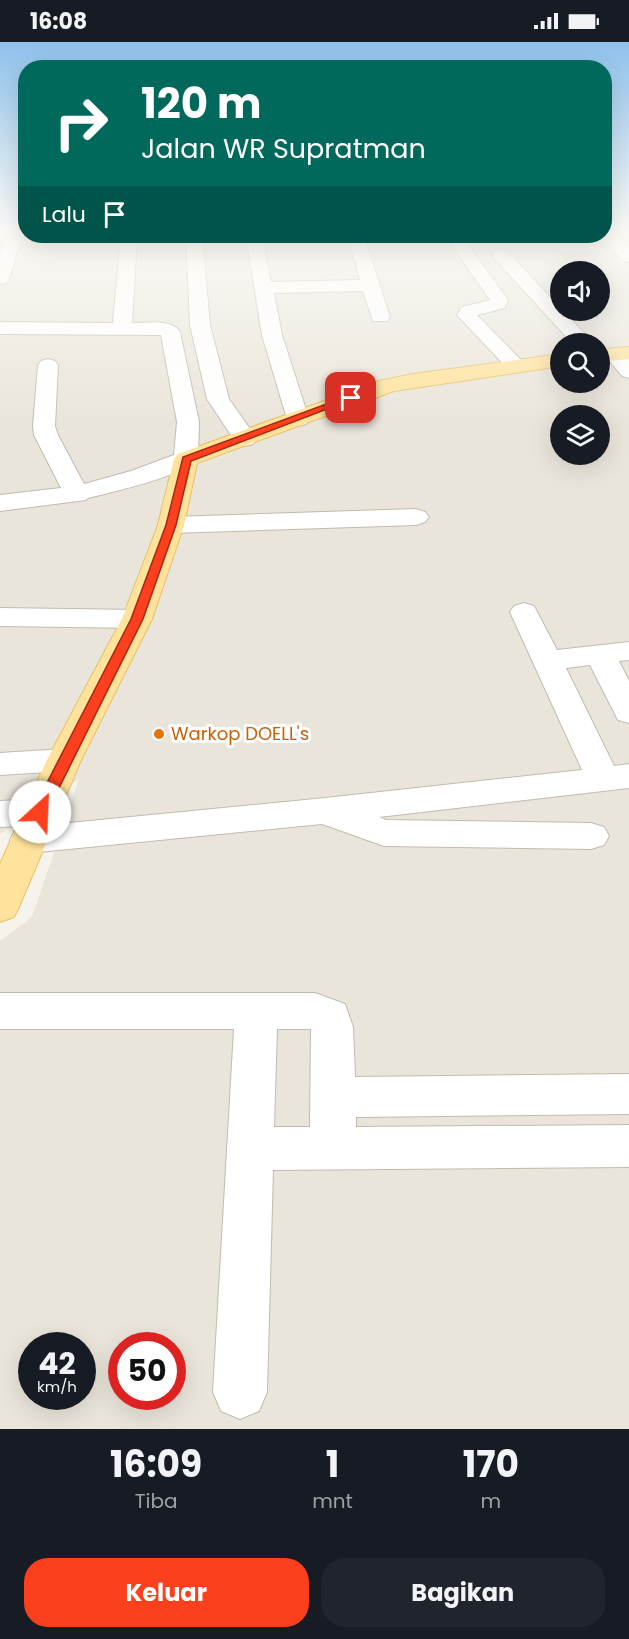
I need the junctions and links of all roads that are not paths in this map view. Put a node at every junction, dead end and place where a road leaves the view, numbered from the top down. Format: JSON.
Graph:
{"nodes":[{"id":1,"x":125,"y":294,"type":"edge"},
{"id":2,"x":198,"y":294,"type":"edge"},
{"id":3,"x":265,"y":294,"type":"edge"},
{"id":4,"x":373,"y":294,"type":"edge"},
{"id":5,"x":495,"y":294,"type":"edge"},
{"id":6,"x":537,"y":294,"type":"edge"},
{"id":7,"x":380,"y":317,"type":"dead end"},
{"id":8,"x":0,"y":328,"type":"edge"},
{"id":9,"x":122,"y":330,"type":"junction"},
{"id":10,"x":574,"y":333,"type":"edge"},
{"id":11,"x":614,"y":354,"type":"edge"},
{"id":12,"x":550,"y":361,"type":"edge"},
{"id":13,"x":48,"y":365,"type":"dead end"},
{"id":14,"x":516,"y":366,"type":"junction"},
{"id":15,"x":629,"y":372,"type":"edge"},
{"id":16,"x":298,"y":419,"type":"junction"},
{"id":17,"x":245,"y":439,"type":"junction"},
{"id":18,"x":186,"y":459,"type":"junction"},
{"id":19,"x":77,"y":495,"type":"junction"},
{"id":20,"x":0,"y":503,"type":"edge"},
{"id":21,"x":416,"y":517,"type":"dead end"},
{"id":22,"x":171,"y":525,"type":"junction"},
{"id":23,"x":524,"y":612,"type":"dead end"},
{"id":24,"x":0,"y":617,"type":"edge"},
{"id":25,"x":137,"y":619,"type":"junction"},
{"id":26,"x":614,"y":653,"type":"edge"},
{"id":27,"x":547,"y":661,"type":"junction"},
{"id":28,"x":629,"y":713,"type":"edge"},
{"id":29,"x":64,"y":760,"type":"junction"},
{"id":30,"x":0,"y":764,"type":"edge"},
{"id":31,"x":616,"y":777,"type":"edge"},
{"id":32,"x":325,"y":811,"type":"junction"},
{"id":33,"x":0,"y":814,"type":"edge"},
{"id":34,"x":34,"y":826,"type":"junction"},
{"id":35,"x":591,"y":836,"type":"dead end"},
{"id":36,"x":0,"y":907,"type":"edge"},
{"id":37,"x":0,"y":1011,"type":"edge"},
{"id":38,"x":256,"y":1011,"type":"junction"},
{"id":39,"x":629,"y":1094,"type":"edge"},
{"id":40,"x":334,"y":1097,"type":"junction"},
{"id":41,"x":629,"y":1146,"type":"edge"},
{"id":42,"x":333,"y":1148,"type":"junction"},
{"id":43,"x":252,"y":1149,"type":"junction"},
{"id":44,"x":240,"y":1392,"type":"dead end"}],
"edges":[{"from":1,"to":9,"type":"street"},
{"from":2,"to":17,"type":"street"},
{"from":3,"to":16,"type":"street"},
{"from":4,"to":7,"type":"street"},
{"from":5,"to":14,"type":"street"},
{"from":6,"to":10,"type":"street"},
{"from":8,"to":9,"type":"street"},
{"from":9,"to":18,"type":"street"},
{"from":11,"to":15,"type":"street"},
{"from":12,"to":14,"type":"main road"},
{"from":13,"to":19,"type":"street"},
{"from":14,"to":16,"type":"main road"},
{"from":16,"to":17,"type":"main road"},
{"from":17,"to":18,"type":"main road"},
{"from":18,"to":19,"type":"street"},
{"from":18,"to":22,"type":"main road"},
{"from":19,"to":20,"type":"street"},
{"from":21,"to":22,"type":"street"},
{"from":22,"to":25,"type":"main road"},
{"from":23,"to":27,"type":"street"},
{"from":24,"to":25,"type":"street"},
{"from":25,"to":29,"type":"main road"},
{"from":26,"to":27,"type":"street"},
{"from":26,"to":28,"type":"street"},
{"from":27,"to":31,"type":"street"},
{"from":29,"to":30,"type":"street"},
{"from":29,"to":34,"type":"main road"},
{"from":31,"to":32,"type":"street"},
{"from":32,"to":34,"type":"street"},
{"from":32,"to":35,"type":"street"},
{"from":33,"to":34,"type":"street"},
{"from":34,"to":36,"type":"main road"},
{"from":37,"to":38,"type":"street"},
{"from":38,"to":40,"type":"street"},
{"from":38,"to":43,"type":"street"},
{"from":39,"to":40,"type":"street"},
{"from":40,"to":42,"type":"street"},
{"from":41,"to":42,"type":"street"},
{"from":42,"to":43,"type":"street"},
{"from":43,"to":44,"type":"street"}]}
